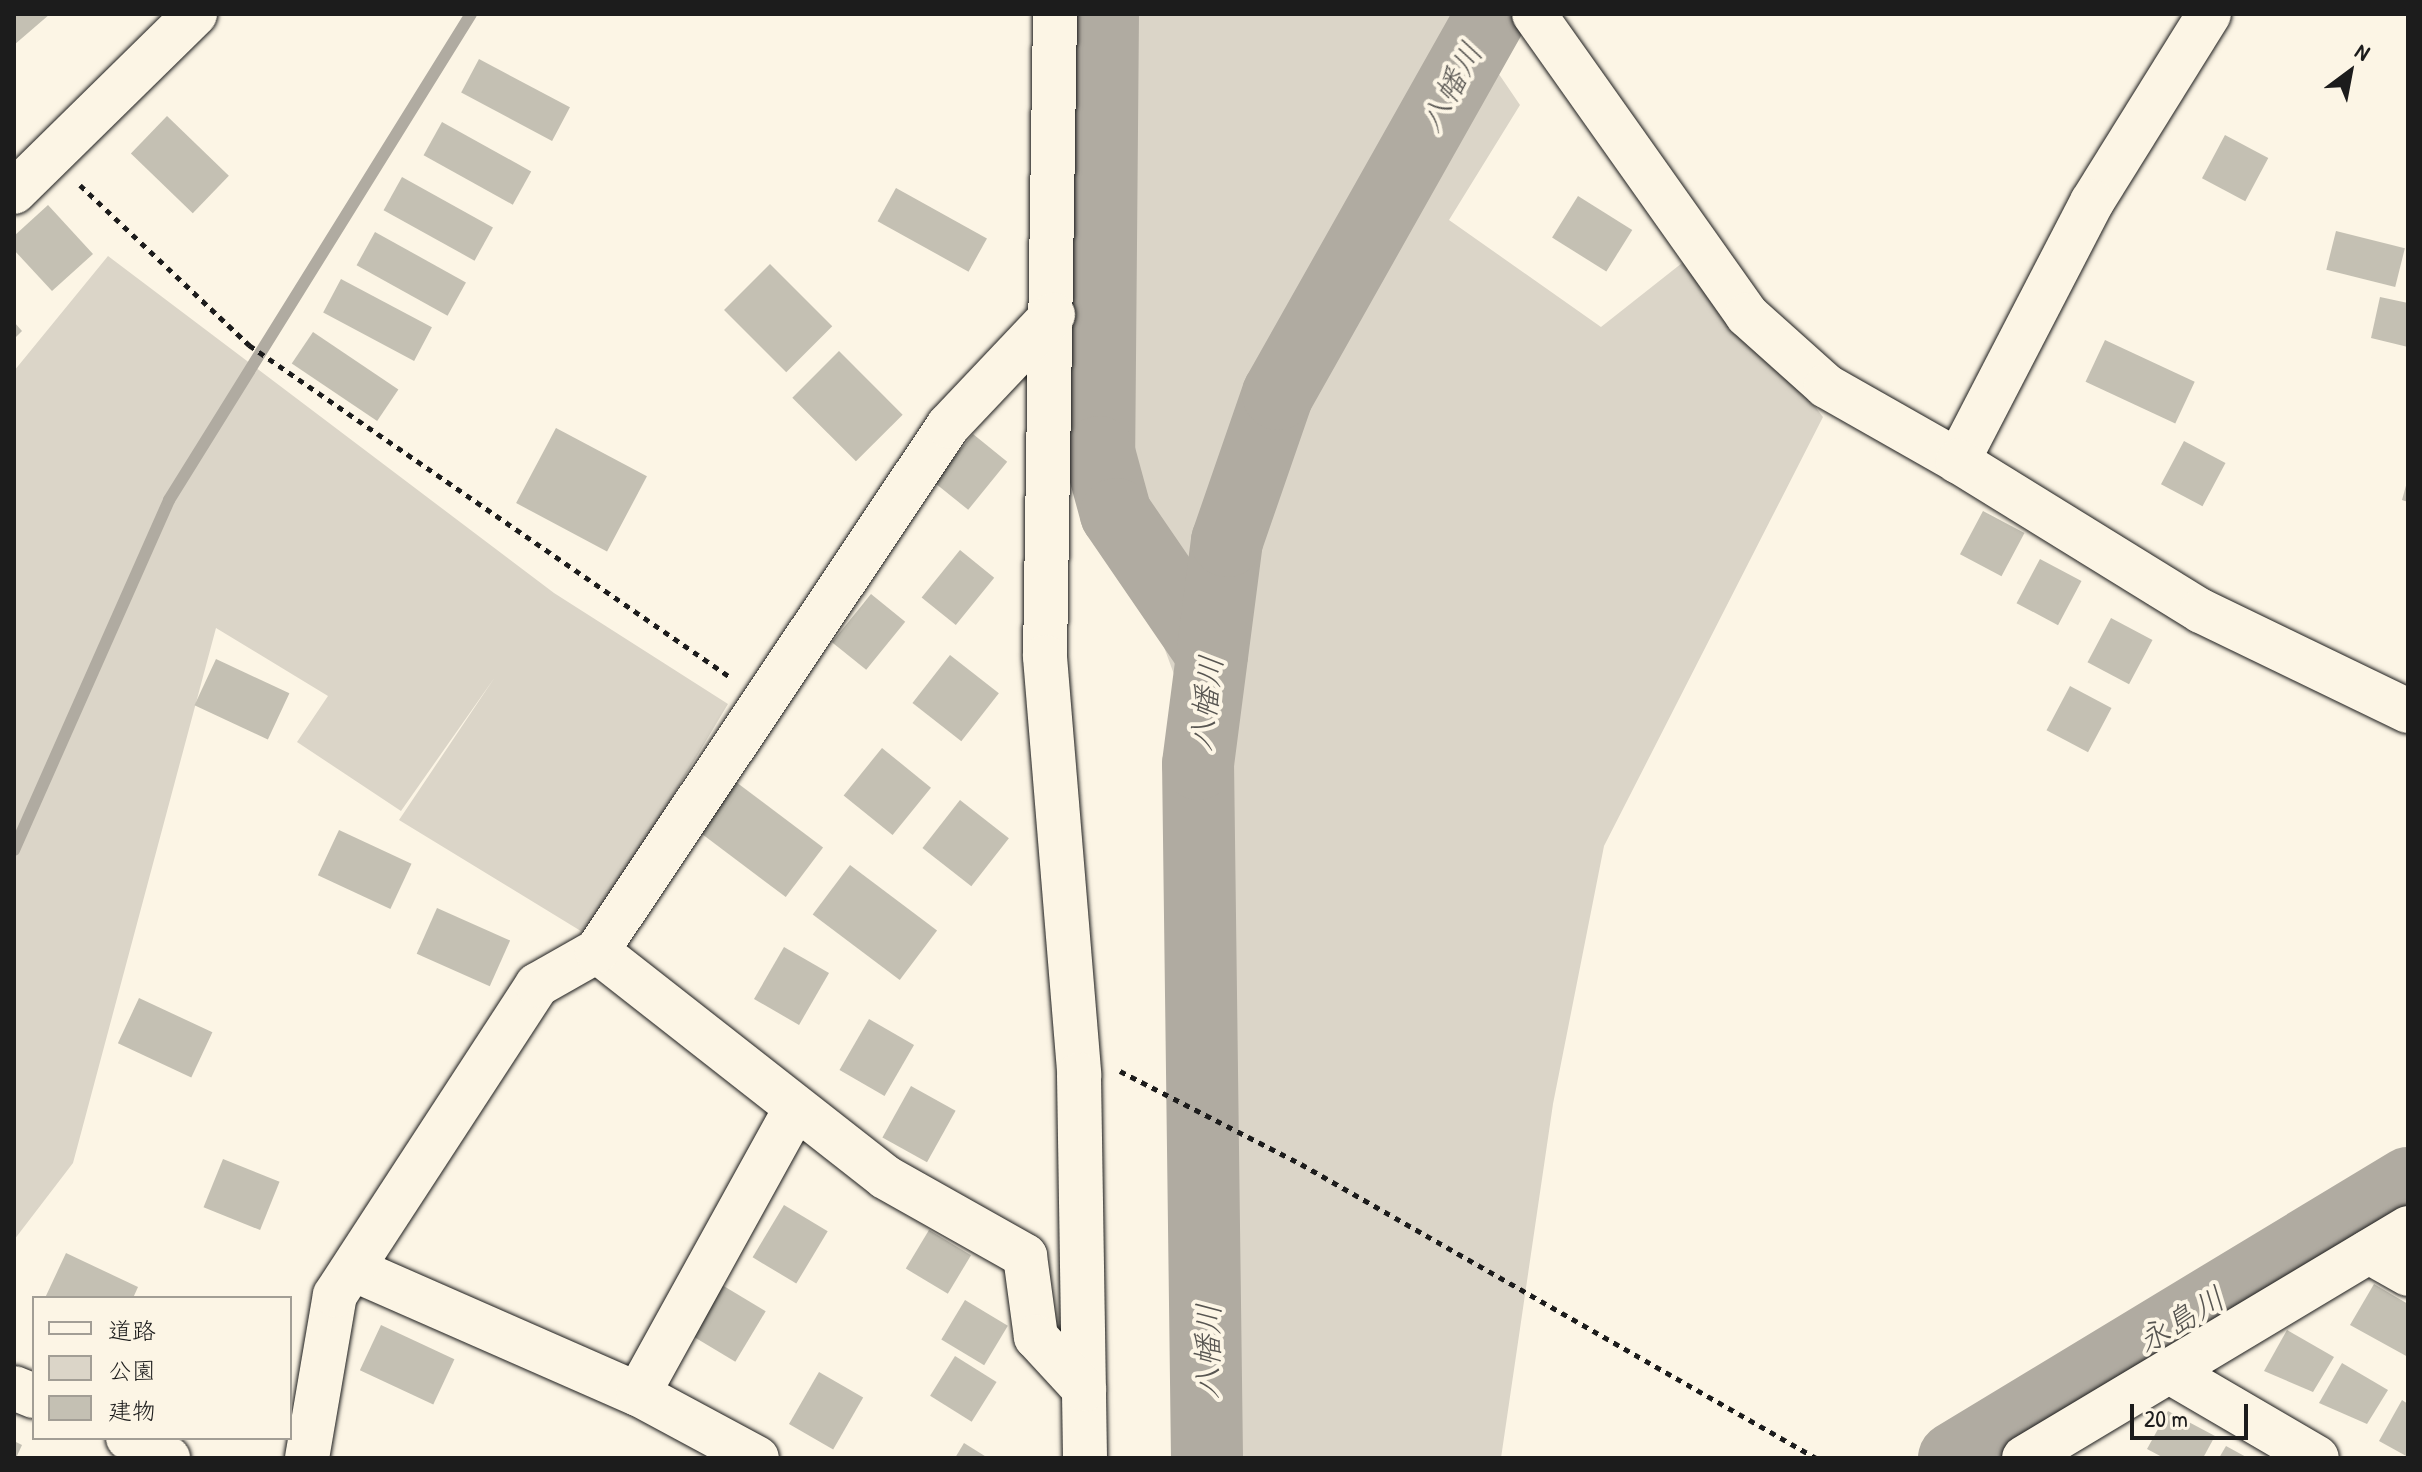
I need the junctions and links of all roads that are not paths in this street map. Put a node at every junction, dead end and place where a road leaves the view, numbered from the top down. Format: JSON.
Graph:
{"nodes":[{"id":1,"x":195,"y":14,"type":"edge"},
{"id":2,"x":1055,"y":14,"type":"edge"},
{"id":3,"x":1534,"y":14,"type":"edge"},
{"id":4,"x":2209,"y":14,"type":"edge"},
{"id":5,"x":14,"y":192,"type":"edge"},
{"id":6,"x":1053,"y":315,"type":"junction"},
{"id":7,"x":1958,"y":461,"type":"junction"},
{"id":8,"x":2408,"y":711,"type":"edge"},
{"id":9,"x":597,"y":951,"type":"junction"},
{"id":10,"x":796,"y":1108,"type":"junction"},
{"id":11,"x":2408,"y":1228,"type":"edge"},
{"id":12,"x":2369,"y":1252,"type":"junction"},
{"id":13,"x":355,"y":1270,"type":"junction"},
{"id":14,"x":2408,"y":1274,"type":"edge"},
{"id":15,"x":2170,"y":1372,"type":"junction"},
{"id":16,"x":1084,"y":1389,"type":"junction"},
{"id":17,"x":638,"y":1394,"type":"junction"},
{"id":18,"x":132,"y":1440,"type":"edge"},
{"id":19,"x":168,"y":1458,"type":"edge"},
{"id":20,"x":307,"y":1458,"type":"edge"},
{"id":21,"x":757,"y":1458,"type":"edge"},
{"id":22,"x":1085,"y":1458,"type":"edge"},
{"id":23,"x":2024,"y":1458,"type":"edge"},
{"id":24,"x":2317,"y":1458,"type":"edge"}],
"edges":[{"from":1,"to":5,"type":"street"},
{"from":2,"to":6,"type":"street"},
{"from":3,"to":7,"type":"street"},
{"from":4,"to":7,"type":"street"},
{"from":6,"to":9,"type":"street"},
{"from":6,"to":16,"type":"street"},
{"from":7,"to":8,"type":"street"},
{"from":9,"to":10,"type":"street"},
{"from":9,"to":13,"type":"street"},
{"from":10,"to":16,"type":"street"},
{"from":10,"to":17,"type":"street"},
{"from":11,"to":12,"type":"street"},
{"from":12,"to":14,"type":"street"},
{"from":12,"to":15,"type":"street"},
{"from":13,"to":17,"type":"street"},
{"from":13,"to":20,"type":"street"},
{"from":15,"to":23,"type":"street"},
{"from":15,"to":24,"type":"street"},
{"from":16,"to":22,"type":"street"},
{"from":17,"to":21,"type":"street"},
{"from":18,"to":19,"type":"street"}]}
